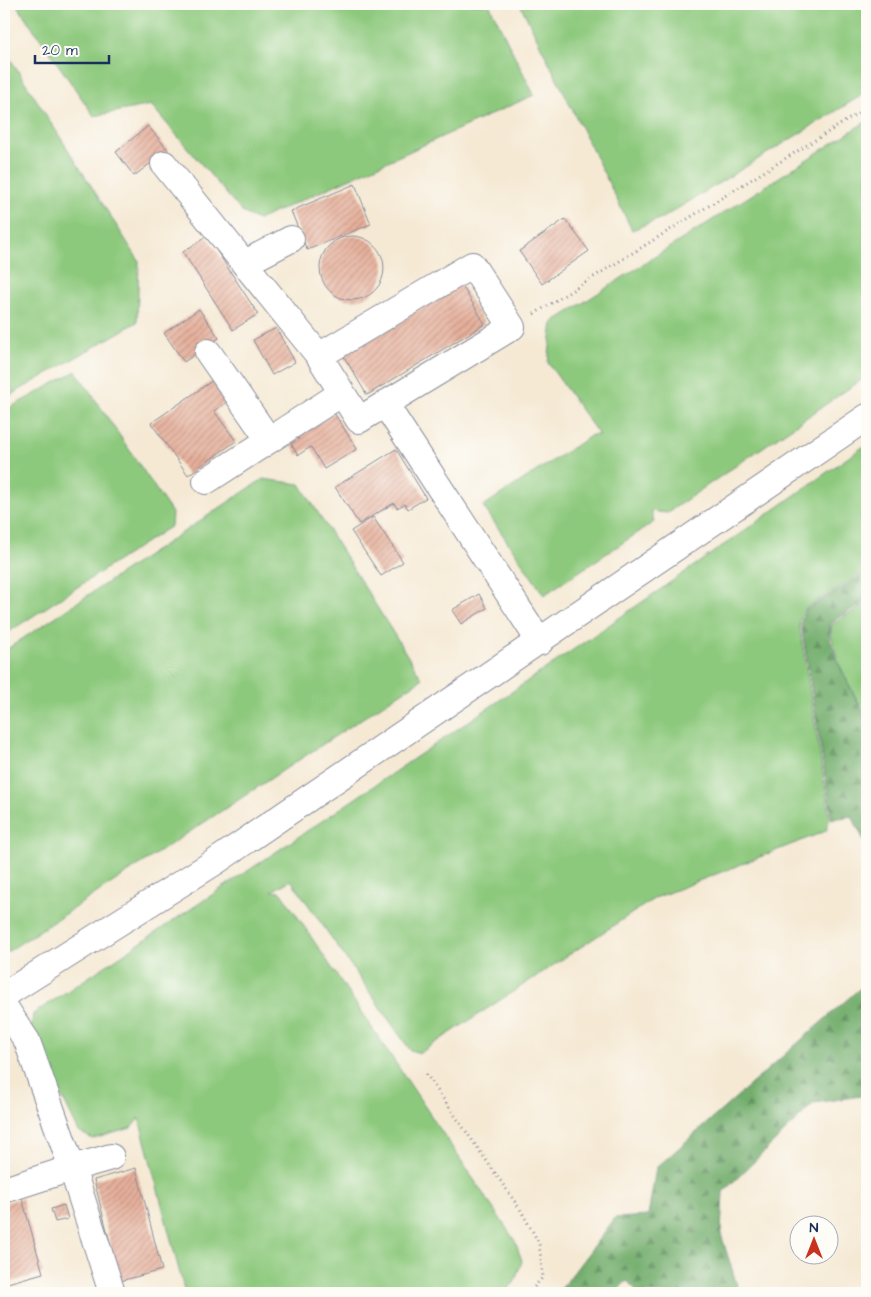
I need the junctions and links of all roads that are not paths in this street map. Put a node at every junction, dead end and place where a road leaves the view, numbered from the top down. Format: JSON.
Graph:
{"nodes":[{"id":1,"x":164,"y":164,"type":"dead end"},
{"id":2,"x":291,"y":239,"type":"dead end"},
{"id":3,"x":245,"y":263,"type":"junction"},
{"id":4,"x":208,"y":352,"type":"dead end"},
{"id":5,"x":319,"y":356,"type":"junction"},
{"id":6,"x":342,"y":393,"type":"junction"},
{"id":7,"x":385,"y":404,"type":"junction"},
{"id":8,"x":867,"y":417,"type":"edge"},
{"id":9,"x":268,"y":440,"type":"junction"},
{"id":10,"x":206,"y":481,"type":"dead end"},
{"id":11,"x":540,"y":642,"type":"junction"},
{"id":12,"x":4,"y":995,"type":"edge"},
{"id":13,"x":4,"y":1006,"type":"edge"},
{"id":14,"x":111,"y":1157,"type":"dead end"},
{"id":15,"x":72,"y":1168,"type":"junction"},
{"id":16,"x":4,"y":1190,"type":"edge"},
{"id":17,"x":113,"y":1293,"type":"edge"}],
"edges":[{"from":1,"to":3,"type":"street"},
{"from":2,"to":3,"type":"street"},
{"from":3,"to":5,"type":"street"},
{"from":4,"to":9,"type":"street"},
{"from":5,"to":6,"type":"street"},
{"from":5,"to":7,"type":"street"},
{"from":6,"to":7,"type":"street"},
{"from":6,"to":9,"type":"street"},
{"from":7,"to":11,"type":"street"},
{"from":8,"to":11,"type":"street"},
{"from":9,"to":10,"type":"street"},
{"from":11,"to":12,"type":"street"},
{"from":13,"to":15,"type":"street"},
{"from":14,"to":15,"type":"street"},
{"from":15,"to":16,"type":"street"},
{"from":15,"to":17,"type":"street"}]}
